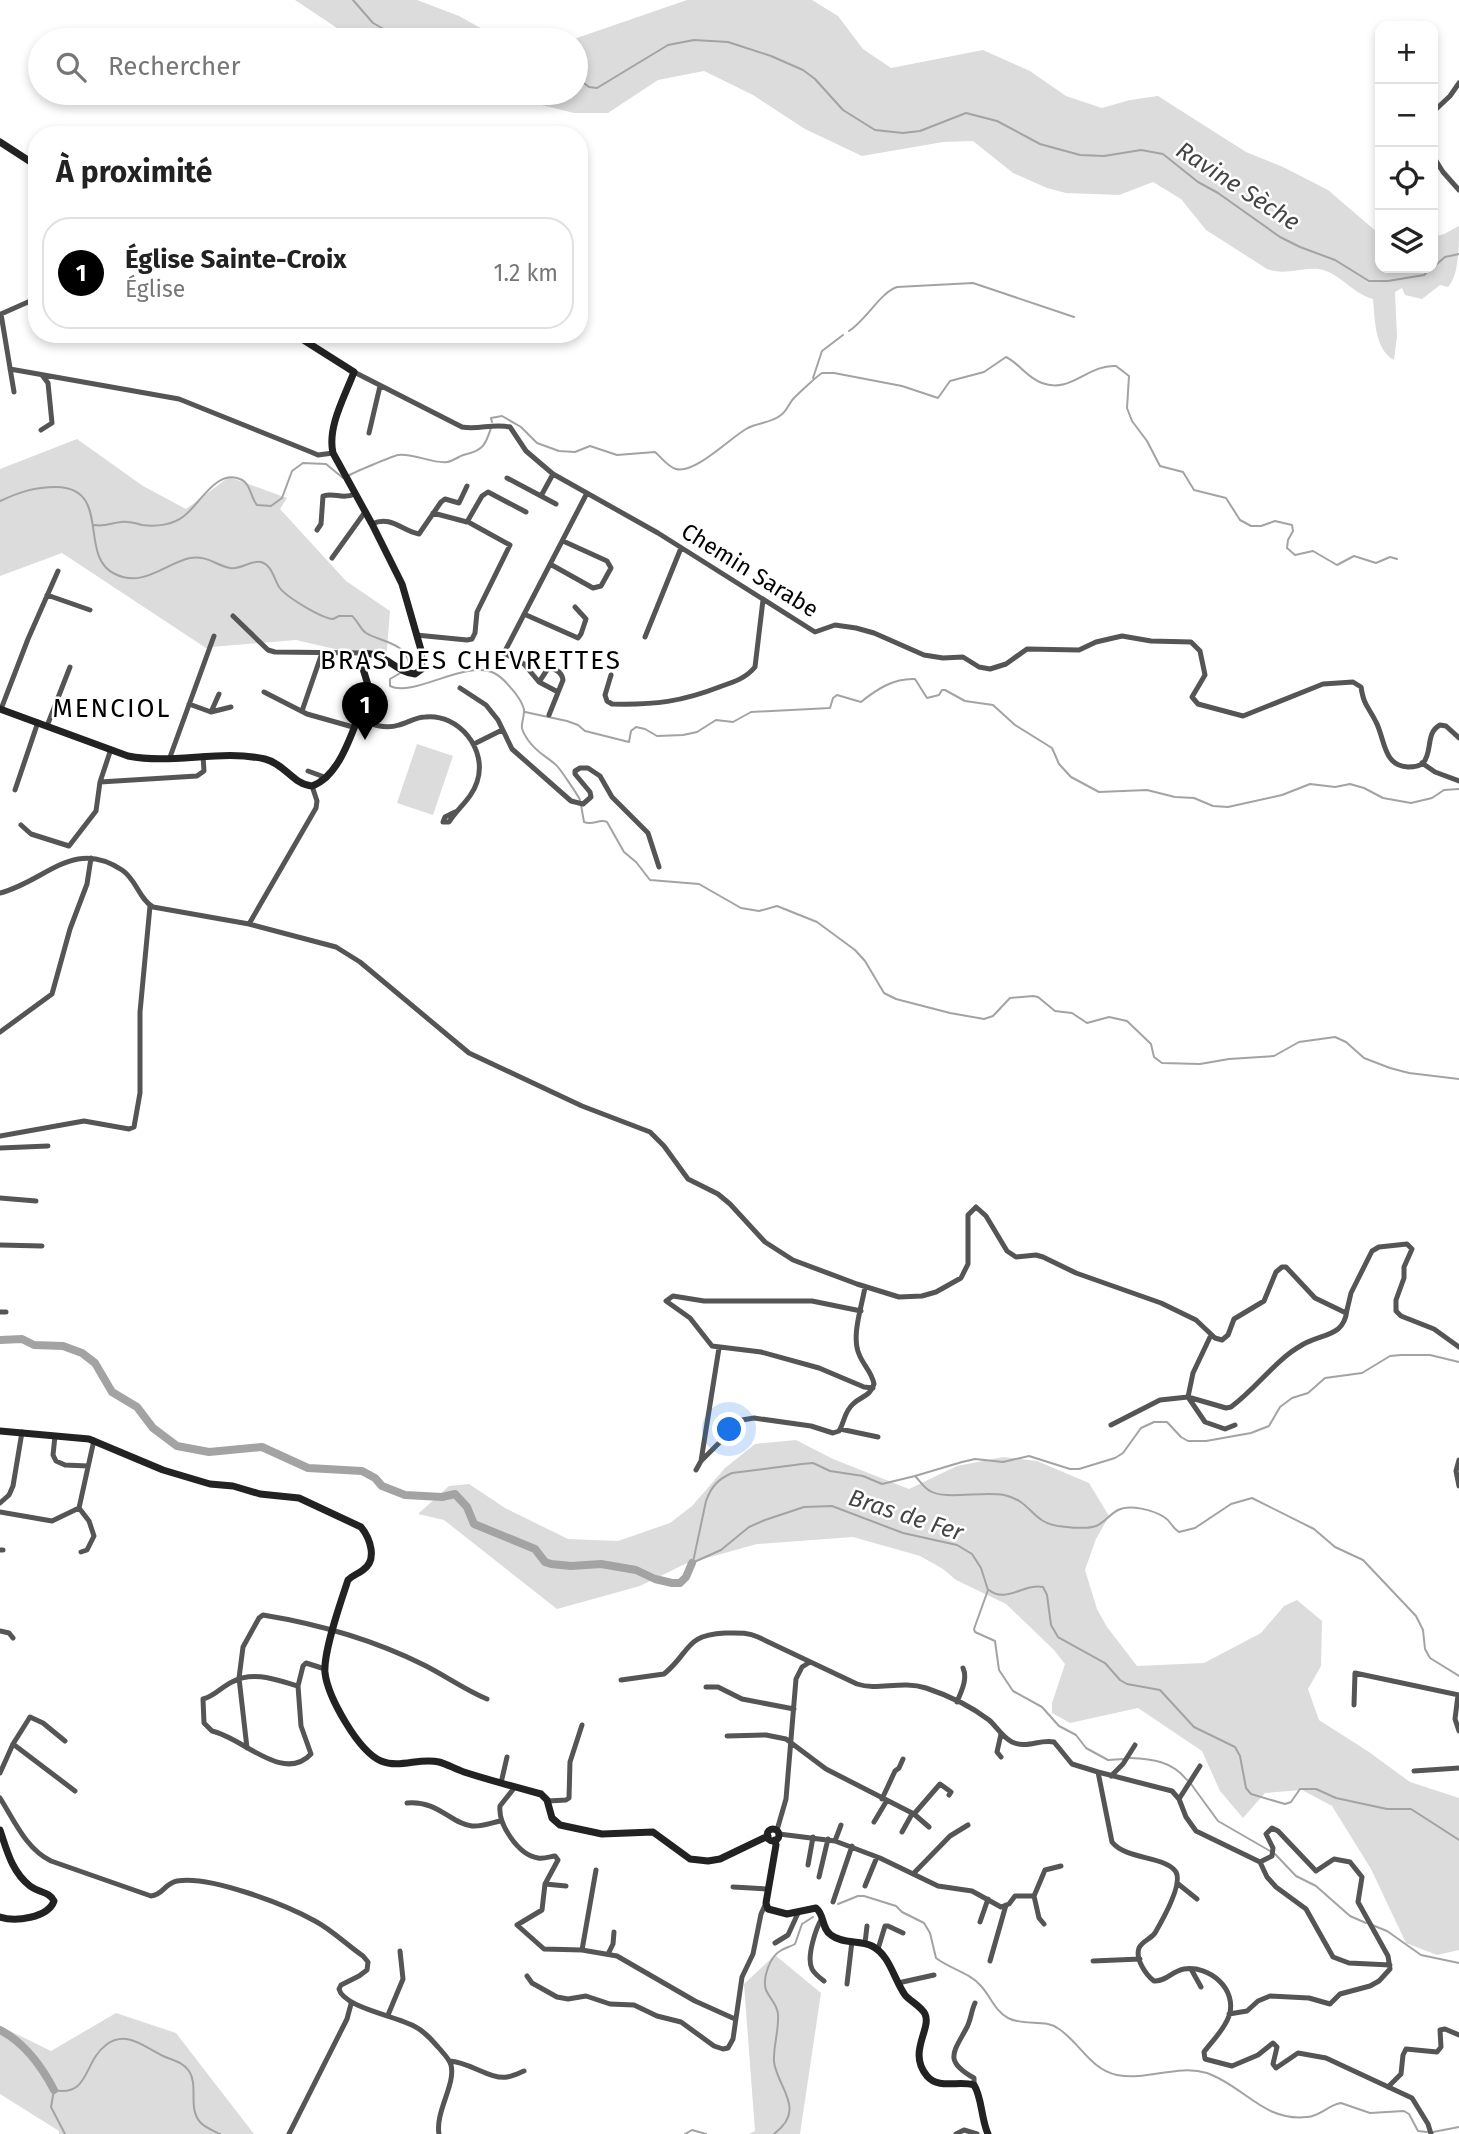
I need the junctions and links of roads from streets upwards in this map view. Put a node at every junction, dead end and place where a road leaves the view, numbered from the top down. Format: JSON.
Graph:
{"nodes":[{"id":1,"x":1459,"y":83,"type":"edge"},
{"id":2,"x":1438,"y":107,"type":"edge"},
{"id":3,"x":0,"y":142,"type":"edge"},
{"id":4,"x":28,"y":160,"type":"edge"},
{"id":5,"x":1438,"y":164,"type":"edge"},
{"id":6,"x":1459,"y":190,"type":"edge"},
{"id":7,"x":28,"y":302,"type":"edge"},
{"id":8,"x":1,"y":313,"type":"edge"},
{"id":9,"x":308,"y":343,"type":"edge"},
{"id":10,"x":10,"y":369,"type":"junction"},
{"id":11,"x":354,"y":372,"type":"junction"},
{"id":12,"x":43,"y":375,"type":"junction"},
{"id":13,"x":380,"y":386,"type":"junction"},
{"id":14,"x":14,"y":393,"type":"dead end"},
{"id":15,"x":41,"y":430,"type":"dead end"},
{"id":16,"x":369,"y":433,"type":"dead end"},
{"id":17,"x":333,"y":453,"type":"junction"},
{"id":18,"x":553,"y":474,"type":"junction"},
{"id":19,"x":507,"y":478,"type":"dead end"},
{"id":20,"x":467,"y":486,"type":"dead end"},
{"id":21,"x":587,"y":493,"type":"junction"},
{"id":22,"x":355,"y":494,"type":"junction"},
{"id":23,"x":541,"y":496,"type":"junction"},
{"id":24,"x":556,"y":504,"type":"dead end"},
{"id":25,"x":365,"y":512,"type":"junction"},
{"id":26,"x":526,"y":512,"type":"dead end"},
{"id":27,"x":433,"y":513,"type":"junction"},
{"id":28,"x":470,"y":523,"type":"dead end"},
{"id":29,"x":372,"y":524,"type":"junction"},
{"id":30,"x":317,"y":530,"type":"dead end"},
{"id":31,"x":562,"y":541,"type":"junction"},
{"id":32,"x":681,"y":548,"type":"junction"},
{"id":33,"x":332,"y":558,"type":"dead end"},
{"id":34,"x":550,"y":564,"type":"junction"},
{"id":35,"x":58,"y":571,"type":"dead end"},
{"id":36,"x":47,"y":595,"type":"junction"},
{"id":37,"x":763,"y":600,"type":"junction"},
{"id":38,"x":575,"y":607,"type":"dead end"},
{"id":39,"x":90,"y":610,"type":"dead end"},
{"id":40,"x":524,"y":614,"type":"junction"},
{"id":41,"x":233,"y":616,"type":"dead end"},
{"id":42,"x":416,"y":635,"type":"junction"},
{"id":43,"x":214,"y":636,"type":"dead end"},
{"id":44,"x":645,"y":637,"type":"dead end"},
{"id":45,"x":322,"y":653,"type":"junction"},
{"id":46,"x":366,"y":653,"type":"junction"},
{"id":47,"x":70,"y":667,"type":"dead end"},
{"id":48,"x":611,"y":675,"type":"dead end"},
{"id":49,"x":539,"y":682,"type":"junction"},
{"id":50,"x":460,"y":688,"type":"dead end"},
{"id":51,"x":264,"y":692,"type":"dead end"},
{"id":52,"x":558,"y":692,"type":"junction"},
{"id":53,"x":219,"y":694,"type":"dead end"},
{"id":54,"x":189,"y":704,"type":"junction"},
{"id":55,"x":231,"y":707,"type":"dead end"},
{"id":56,"x":0,"y":709,"type":"edge"},
{"id":57,"x":302,"y":711,"type":"junction"},
{"id":58,"x":211,"y":712,"type":"junction"},
{"id":59,"x":549,"y":715,"type":"dead end"},
{"id":60,"x":357,"y":718,"type":"junction"},
{"id":61,"x":38,"y":722,"type":"junction"},
{"id":62,"x":47,"y":726,"type":"junction"},
{"id":63,"x":353,"y":727,"type":"junction"},
{"id":64,"x":502,"y":730,"type":"junction"},
{"id":65,"x":1459,"y":738,"type":"edge"},
{"id":66,"x":474,"y":744,"type":"junction"},
{"id":67,"x":111,"y":750,"type":"junction"},
{"id":68,"x":203,"y":756,"type":"junction"},
{"id":69,"x":170,"y":757,"type":"junction"},
{"id":70,"x":1422,"y":763,"type":"junction"},
{"id":71,"x":308,"y":771,"type":"dead end"},
{"id":72,"x":327,"y":778,"type":"junction"},
{"id":73,"x":1459,"y":781,"type":"edge"},
{"id":74,"x":100,"y":782,"type":"junction"},
{"id":75,"x":312,"y":786,"type":"junction"},
{"id":76,"x":15,"y":790,"type":"dead end"},
{"id":77,"x":455,"y":812,"type":"dead end"},
{"id":78,"x":21,"y":825,"type":"dead end"},
{"id":79,"x":91,"y":858,"type":"junction"},
{"id":80,"x":659,"y":867,"type":"dead end"},
{"id":81,"x":0,"y":893,"type":"edge"},
{"id":82,"x":150,"y":906,"type":"junction"},
{"id":83,"x":249,"y":924,"type":"junction"},
{"id":84,"x":0,"y":1032,"type":"edge"},
{"id":85,"x":0,"y":1136,"type":"edge"},
{"id":86,"x":48,"y":1146,"type":"dead end"},
{"id":87,"x":0,"y":1147,"type":"edge"},
{"id":88,"x":0,"y":1198,"type":"edge"},
{"id":89,"x":36,"y":1201,"type":"dead end"},
{"id":90,"x":0,"y":1245,"type":"edge"},
{"id":91,"x":42,"y":1246,"type":"dead end"},
{"id":92,"x":865,"y":1287,"type":"junction"},
{"id":93,"x":1347,"y":1310,"type":"junction"},
{"id":94,"x":861,"y":1311,"type":"junction"},
{"id":95,"x":1211,"y":1335,"type":"junction"},
{"id":96,"x":719,"y":1348,"type":"junction"},
{"id":97,"x":1459,"y":1348,"type":"edge"},
{"id":98,"x":873,"y":1388,"type":"junction"},
{"id":99,"x":1188,"y":1397,"type":"junction"},
{"id":100,"x":1111,"y":1424,"type":"dead end"},
{"id":101,"x":1235,"y":1425,"type":"dead end"},
{"id":102,"x":840,"y":1429,"type":"junction"},
{"id":103,"x":0,"y":1431,"type":"edge"},
{"id":104,"x":22,"y":1432,"type":"junction"},
{"id":105,"x":55,"y":1436,"type":"junction"},
{"id":106,"x":878,"y":1437,"type":"dead end"},
{"id":107,"x":94,"y":1440,"type":"junction"},
{"id":108,"x":1459,"y":1460,"type":"edge"},
{"id":109,"x":701,"y":1461,"type":"junction"},
{"id":110,"x":88,"y":1466,"type":"junction"},
{"id":111,"x":696,"y":1470,"type":"dead end"},
{"id":112,"x":1459,"y":1486,"type":"edge"},
{"id":113,"x":0,"y":1503,"type":"edge"},
{"id":114,"x":79,"y":1508,"type":"junction"},
{"id":115,"x":0,"y":1512,"type":"edge"},
{"id":116,"x":82,"y":1552,"type":"dead end"},
{"id":117,"x":334,"y":1630,"type":"junction"},
{"id":118,"x":0,"y":1631,"type":"edge"},
{"id":119,"x":13,"y":1638,"type":"dead end"},
{"id":120,"x":810,"y":1662,"type":"junction"},
{"id":121,"x":962,"y":1668,"type":"dead end"},
{"id":122,"x":325,"y":1669,"type":"junction"},
{"id":123,"x":239,"y":1678,"type":"junction"},
{"id":124,"x":621,"y":1680,"type":"dead end"},
{"id":125,"x":298,"y":1686,"type":"junction"},
{"id":126,"x":706,"y":1688,"type":"dead end"},
{"id":127,"x":1458,"y":1695,"type":"edge"},
{"id":128,"x":487,"y":1699,"type":"dead end"},
{"id":129,"x":957,"y":1702,"type":"junction"},
{"id":130,"x":1354,"y":1705,"type":"dead end"},
{"id":131,"x":794,"y":1709,"type":"junction"},
{"id":132,"x":582,"y":1725,"type":"dead end"},
{"id":133,"x":1459,"y":1731,"type":"edge"},
{"id":134,"x":1001,"y":1734,"type":"junction"},
{"id":135,"x":727,"y":1736,"type":"dead end"},
{"id":136,"x":65,"y":1741,"type":"dead end"},
{"id":137,"x":789,"y":1742,"type":"junction"},
{"id":138,"x":13,"y":1744,"type":"junction"},
{"id":139,"x":1135,"y":1745,"type":"dead end"},
{"id":140,"x":247,"y":1748,"type":"junction"},
{"id":141,"x":507,"y":1757,"type":"dead end"},
{"id":142,"x":1001,"y":1757,"type":"dead end"},
{"id":143,"x":903,"y":1759,"type":"dead end"},
{"id":144,"x":1200,"y":1766,"type":"dead end"},
{"id":145,"x":1459,"y":1768,"type":"edge"},
{"id":146,"x":1414,"y":1771,"type":"dead end"},
{"id":147,"x":0,"y":1773,"type":"edge"},
{"id":148,"x":1098,"y":1773,"type":"junction"},
{"id":149,"x":1111,"y":1776,"type":"junction"},
{"id":150,"x":502,"y":1783,"type":"junction"},
{"id":151,"x":515,"y":1787,"type":"junction"},
{"id":152,"x":75,"y":1791,"type":"dead end"},
{"id":153,"x":951,"y":1792,"type":"dead end"},
{"id":154,"x":0,"y":1798,"type":"edge"},
{"id":155,"x":1179,"y":1799,"type":"junction"},
{"id":156,"x":548,"y":1801,"type":"junction"},
{"id":157,"x":884,"y":1801,"type":"junction"},
{"id":158,"x":407,"y":1803,"type":"dead end"},
{"id":159,"x":913,"y":1814,"type":"junction"},
{"id":160,"x":500,"y":1821,"type":"junction"},
{"id":161,"x":874,"y":1822,"type":"dead end"},
{"id":162,"x":841,"y":1825,"type":"dead end"},
{"id":163,"x":968,"y":1825,"type":"dead end"},
{"id":164,"x":929,"y":1827,"type":"dead end"},
{"id":165,"x":0,"y":1830,"type":"edge"},
{"id":166,"x":902,"y":1832,"type":"dead end"},
{"id":167,"x":775,"y":1835,"type":"junction"},
{"id":168,"x":813,"y":1837,"type":"junction"},
{"id":169,"x":831,"y":1840,"type":"junction"},
{"id":170,"x":852,"y":1846,"type":"junction"},
{"id":171,"x":877,"y":1857,"type":"junction"},
{"id":172,"x":1260,"y":1862,"type":"junction"},
{"id":173,"x":808,"y":1865,"type":"dead end"},
{"id":174,"x":1061,"y":1866,"type":"dead end"},
{"id":175,"x":596,"y":1870,"type":"dead end"},
{"id":176,"x":913,"y":1874,"type":"junction"},
{"id":177,"x":819,"y":1877,"type":"dead end"},
{"id":178,"x":1177,"y":1882,"type":"junction"},
{"id":179,"x":545,"y":1884,"type":"junction"},
{"id":180,"x":566,"y":1886,"type":"dead end"},
{"id":181,"x":865,"y":1886,"type":"dead end"},
{"id":182,"x":733,"y":1887,"type":"dead end"},
{"id":183,"x":768,"y":1889,"type":"junction"},
{"id":184,"x":1034,"y":1896,"type":"junction"},
{"id":185,"x":988,"y":1899,"type":"junction"},
{"id":186,"x":1197,"y":1899,"type":"dead end"},
{"id":187,"x":833,"y":1902,"type":"dead end"},
{"id":188,"x":766,"y":1903,"type":"junction"},
{"id":189,"x":1006,"y":1905,"type":"junction"},
{"id":190,"x":799,"y":1911,"type":"junction"},
{"id":191,"x":0,"y":1917,"type":"edge"},
{"id":192,"x":822,"y":1918,"type":"junction"},
{"id":193,"x":980,"y":1922,"type":"dead end"},
{"id":194,"x":1044,"y":1924,"type":"dead end"},
{"id":195,"x":867,"y":1926,"type":"dead end"},
{"id":196,"x":614,"y":1932,"type":"dead end"},
{"id":197,"x":903,"y":1933,"type":"dead end"},
{"id":198,"x":852,"y":1941,"type":"junction"},
{"id":199,"x":775,"y":1943,"type":"dead end"},
{"id":200,"x":865,"y":1943,"type":"junction"},
{"id":201,"x":877,"y":1949,"type":"junction"},
{"id":202,"x":582,"y":1950,"type":"junction"},
{"id":203,"x":400,"y":1951,"type":"dead end"},
{"id":204,"x":608,"y":1954,"type":"junction"},
{"id":205,"x":1140,"y":1959,"type":"junction"},
{"id":206,"x":990,"y":1961,"type":"dead end"},
{"id":207,"x":1093,"y":1961,"type":"dead end"},
{"id":208,"x":1390,"y":1965,"type":"junction"},
{"id":209,"x":1191,"y":1969,"type":"junction"},
{"id":210,"x":934,"y":1975,"type":"dead end"},
{"id":211,"x":527,"y":1976,"type":"dead end"},
{"id":212,"x":824,"y":1981,"type":"dead end"},
{"id":213,"x":898,"y":1983,"type":"junction"},
{"id":214,"x":847,"y":1984,"type":"dead end"},
{"id":215,"x":1201,"y":1987,"type":"dead end"},
{"id":216,"x":975,"y":2003,"type":"dead end"},
{"id":217,"x":351,"y":2004,"type":"junction"},
{"id":218,"x":1229,"y":2014,"type":"junction"},
{"id":219,"x":388,"y":2015,"type":"junction"},
{"id":220,"x":735,"y":2019,"type":"junction"},
{"id":221,"x":1459,"y":2035,"type":"edge"},
{"id":222,"x":450,"y":2061,"type":"junction"},
{"id":223,"x":524,"y":2071,"type":"dead end"},
{"id":224,"x":974,"y":2085,"type":"junction"},
{"id":225,"x":1388,"y":2087,"type":"junction"},
{"id":226,"x":289,"y":2134,"type":"edge"},
{"id":227,"x":439,"y":2134,"type":"edge"},
{"id":228,"x":956,"y":2134,"type":"edge"},
{"id":229,"x":977,"y":2134,"type":"edge"},
{"id":230,"x":988,"y":2134,"type":"edge"},
{"id":231,"x":1431,"y":2134,"type":"edge"}],
"edges":[{"from":1,"to":2,"type":"street"},
{"from":3,"to":4,"type":"street"},
{"from":5,"to":6,"type":"street"},
{"from":7,"to":8,"type":"street"},
{"from":8,"to":10,"type":"street"},
{"from":9,"to":11,"type":"street"},
{"from":10,"to":12,"type":"street"},
{"from":10,"to":14,"type":"street"},
{"from":11,"to":13,"type":"street","name":"Chemin Sarabe"},
{"from":11,"to":17,"type":"street"},
{"from":12,"to":15,"type":"street"},
{"from":12,"to":17,"type":"street"},
{"from":13,"to":16,"type":"street"},
{"from":13,"to":18,"type":"street","name":"Chemin Sarabe"},
{"from":17,"to":22,"type":"street"},
{"from":18,"to":21,"type":"street","name":"Chemin Sarabe"},
{"from":18,"to":23,"type":"street"},
{"from":19,"to":23,"type":"street"},
{"from":20,"to":27,"type":"street"},
{"from":21,"to":31,"type":"street"},
{"from":21,"to":32,"type":"street","name":"Chemin Sarabe"},
{"from":22,"to":25,"type":"street"},
{"from":22,"to":30,"type":"street"},
{"from":23,"to":24,"type":"street"},
{"from":25,"to":29,"type":"street"},
{"from":25,"to":33,"type":"street"},
{"from":26,"to":27,"type":"street"},
{"from":27,"to":29,"type":"street"},
{"from":28,"to":42,"type":"street"},
{"from":29,"to":42,"type":"street"},
{"from":31,"to":34,"type":"street"},
{"from":31,"to":34,"type":"street"},
{"from":32,"to":37,"type":"street","name":"Chemin Sarabe"},
{"from":32,"to":44,"type":"street"},
{"from":34,"to":40,"type":"street"},
{"from":35,"to":36,"type":"street"},
{"from":36,"to":39,"type":"street"},
{"from":36,"to":56,"type":"street"},
{"from":37,"to":48,"type":"street"},
{"from":37,"to":70,"type":"street","name":"Chemin Sarabe"},
{"from":38,"to":40,"type":"street"},
{"from":40,"to":49,"type":"street"},
{"from":41,"to":45,"type":"street"},
{"from":42,"to":46,"type":"street"},
{"from":43,"to":54,"type":"street"},
{"from":45,"to":46,"type":"street"},
{"from":45,"to":57,"type":"street"},
{"from":46,"to":60,"type":"street"},
{"from":47,"to":62,"type":"street"},
{"from":49,"to":52,"type":"street"},
{"from":49,"to":52,"type":"street"},
{"from":50,"to":64,"type":"street"},
{"from":51,"to":57,"type":"street"},
{"from":52,"to":59,"type":"street"},
{"from":53,"to":58,"type":"street"},
{"from":54,"to":58,"type":"street"},
{"from":54,"to":69,"type":"street"},
{"from":55,"to":58,"type":"street"},
{"from":56,"to":61,"type":"street"},
{"from":57,"to":63,"type":"street"},
{"from":60,"to":63,"type":"street"},
{"from":60,"to":66,"type":"street"},
{"from":61,"to":62,"type":"street"},
{"from":61,"to":76,"type":"street"},
{"from":62,"to":67,"type":"street"},
{"from":63,"to":72,"type":"street"},
{"from":64,"to":66,"type":"street"},
{"from":64,"to":80,"type":"street"},
{"from":65,"to":70,"type":"street"},
{"from":66,"to":77,"type":"street"},
{"from":67,"to":69,"type":"street"},
{"from":67,"to":74,"type":"street"},
{"from":68,"to":69,"type":"street"},
{"from":68,"to":74,"type":"street"},
{"from":68,"to":75,"type":"street"},
{"from":70,"to":73,"type":"street"},
{"from":71,"to":72,"type":"street"},
{"from":72,"to":75,"type":"street"},
{"from":74,"to":78,"type":"street"},
{"from":75,"to":83,"type":"street"},
{"from":79,"to":81,"type":"street"},
{"from":79,"to":82,"type":"street"},
{"from":79,"to":84,"type":"street"},
{"from":82,"to":83,"type":"street"},
{"from":82,"to":85,"type":"street"},
{"from":83,"to":92,"type":"street"},
{"from":86,"to":87,"type":"street"},
{"from":88,"to":89,"type":"street"},
{"from":90,"to":91,"type":"street"},
{"from":92,"to":94,"type":"street"},
{"from":92,"to":95,"type":"street"},
{"from":93,"to":95,"type":"street"},
{"from":93,"to":97,"type":"street"},
{"from":93,"to":99,"type":"street"},
{"from":94,"to":96,"type":"street"},
{"from":94,"to":98,"type":"street"},
{"from":95,"to":99,"type":"street"},
{"from":96,"to":98,"type":"street"},
{"from":96,"to":109,"type":"street"},
{"from":98,"to":102,"type":"street"},
{"from":99,"to":100,"type":"street"},
{"from":99,"to":101,"type":"street"},
{"from":102,"to":106,"type":"street"},
{"from":102,"to":109,"type":"street"},
{"from":103,"to":104,"type":"street"},
{"from":104,"to":105,"type":"street"},
{"from":104,"to":113,"type":"street"},
{"from":105,"to":107,"type":"street"},
{"from":105,"to":110,"type":"street"},
{"from":107,"to":110,"type":"street"},
{"from":107,"to":117,"type":"street"},
{"from":108,"to":112,"type":"street"},
{"from":109,"to":111,"type":"street"},
{"from":110,"to":114,"type":"street"},
{"from":114,"to":115,"type":"street"},
{"from":114,"to":116,"type":"street"},
{"from":117,"to":122,"type":"street"},
{"from":117,"to":123,"type":"street"},
{"from":117,"to":128,"type":"street"},
{"from":118,"to":119,"type":"street"},
{"from":120,"to":124,"type":"street"},
{"from":120,"to":129,"type":"street"},
{"from":120,"to":131,"type":"street"},
{"from":121,"to":129,"type":"street"},
{"from":122,"to":125,"type":"street"},
{"from":122,"to":150,"type":"street"},
{"from":123,"to":125,"type":"street"},
{"from":123,"to":140,"type":"street"},
{"from":123,"to":140,"type":"street"},
{"from":125,"to":140,"type":"street"},
{"from":126,"to":131,"type":"street"},
{"from":127,"to":130,"type":"street"},
{"from":127,"to":133,"type":"street"},
{"from":129,"to":134,"type":"street"},
{"from":131,"to":137,"type":"street"},
{"from":132,"to":156,"type":"street"},
{"from":134,"to":142,"type":"street"},
{"from":134,"to":148,"type":"street"},
{"from":135,"to":137,"type":"street"},
{"from":136,"to":138,"type":"street"},
{"from":137,"to":157,"type":"street"},
{"from":137,"to":167,"type":"street"},
{"from":138,"to":147,"type":"street"},
{"from":138,"to":152,"type":"street"},
{"from":139,"to":149,"type":"street"},
{"from":141,"to":150,"type":"street"},
{"from":143,"to":157,"type":"street"},
{"from":144,"to":155,"type":"street"},
{"from":145,"to":146,"type":"street"},
{"from":148,"to":149,"type":"street"},
{"from":148,"to":178,"type":"street"},
{"from":149,"to":155,"type":"street"},
{"from":150,"to":151,"type":"street"},
{"from":151,"to":156,"type":"street"},
{"from":151,"to":160,"type":"street"},
{"from":153,"to":159,"type":"street"},
{"from":154,"to":217,"type":"street"},
{"from":155,"to":172,"type":"street"},
{"from":156,"to":167,"type":"street"},
{"from":157,"to":159,"type":"street"},
{"from":157,"to":161,"type":"street"},
{"from":158,"to":160,"type":"street"},
{"from":159,"to":164,"type":"street"},
{"from":159,"to":166,"type":"street"},
{"from":160,"to":179,"type":"street"},
{"from":162,"to":169,"type":"street"},
{"from":163,"to":176,"type":"street"},
{"from":165,"to":191,"type":"street"},
{"from":167,"to":168,"type":"street"},
{"from":167,"to":183,"type":"street"},
{"from":168,"to":169,"type":"street"},
{"from":168,"to":173,"type":"street"},
{"from":169,"to":170,"type":"street"},
{"from":169,"to":177,"type":"street"},
{"from":170,"to":171,"type":"street"},
{"from":170,"to":187,"type":"street"},
{"from":171,"to":176,"type":"street"},
{"from":171,"to":181,"type":"street"},
{"from":172,"to":208,"type":"street"},
{"from":172,"to":208,"type":"street"},
{"from":174,"to":184,"type":"street"},
{"from":175,"to":202,"type":"street"},
{"from":176,"to":185,"type":"street"},
{"from":178,"to":186,"type":"street"},
{"from":178,"to":205,"type":"street"},
{"from":179,"to":180,"type":"street"},
{"from":179,"to":202,"type":"street"},
{"from":182,"to":183,"type":"street"},
{"from":183,"to":188,"type":"street"},
{"from":184,"to":189,"type":"street"},
{"from":184,"to":194,"type":"street"},
{"from":185,"to":189,"type":"street"},
{"from":185,"to":193,"type":"street"},
{"from":188,"to":190,"type":"street"},
{"from":188,"to":220,"type":"street"},
{"from":189,"to":206,"type":"street"},
{"from":190,"to":192,"type":"street"},
{"from":190,"to":199,"type":"street"},
{"from":192,"to":198,"type":"street"},
{"from":192,"to":212,"type":"street"},
{"from":195,"to":200,"type":"street"},
{"from":196,"to":204,"type":"street"},
{"from":197,"to":201,"type":"street"},
{"from":198,"to":200,"type":"street"},
{"from":198,"to":214,"type":"street"},
{"from":200,"to":201,"type":"street"},
{"from":201,"to":213,"type":"street"},
{"from":202,"to":204,"type":"street"},
{"from":203,"to":219,"type":"street"},
{"from":204,"to":220,"type":"street"},
{"from":205,"to":207,"type":"street"},
{"from":205,"to":209,"type":"street"},
{"from":208,"to":218,"type":"street"},
{"from":209,"to":215,"type":"street"},
{"from":209,"to":218,"type":"street"},
{"from":210,"to":213,"type":"street"},
{"from":211,"to":220,"type":"street"},
{"from":213,"to":224,"type":"street"},
{"from":216,"to":224,"type":"street"},
{"from":217,"to":219,"type":"street"},
{"from":217,"to":226,"type":"street"},
{"from":218,"to":225,"type":"street"},
{"from":219,"to":222,"type":"street"},
{"from":221,"to":225,"type":"street"},
{"from":222,"to":223,"type":"street"},
{"from":222,"to":227,"type":"street"},
{"from":224,"to":230,"type":"street"},
{"from":225,"to":231,"type":"street"},
{"from":228,"to":229,"type":"street"}]}
